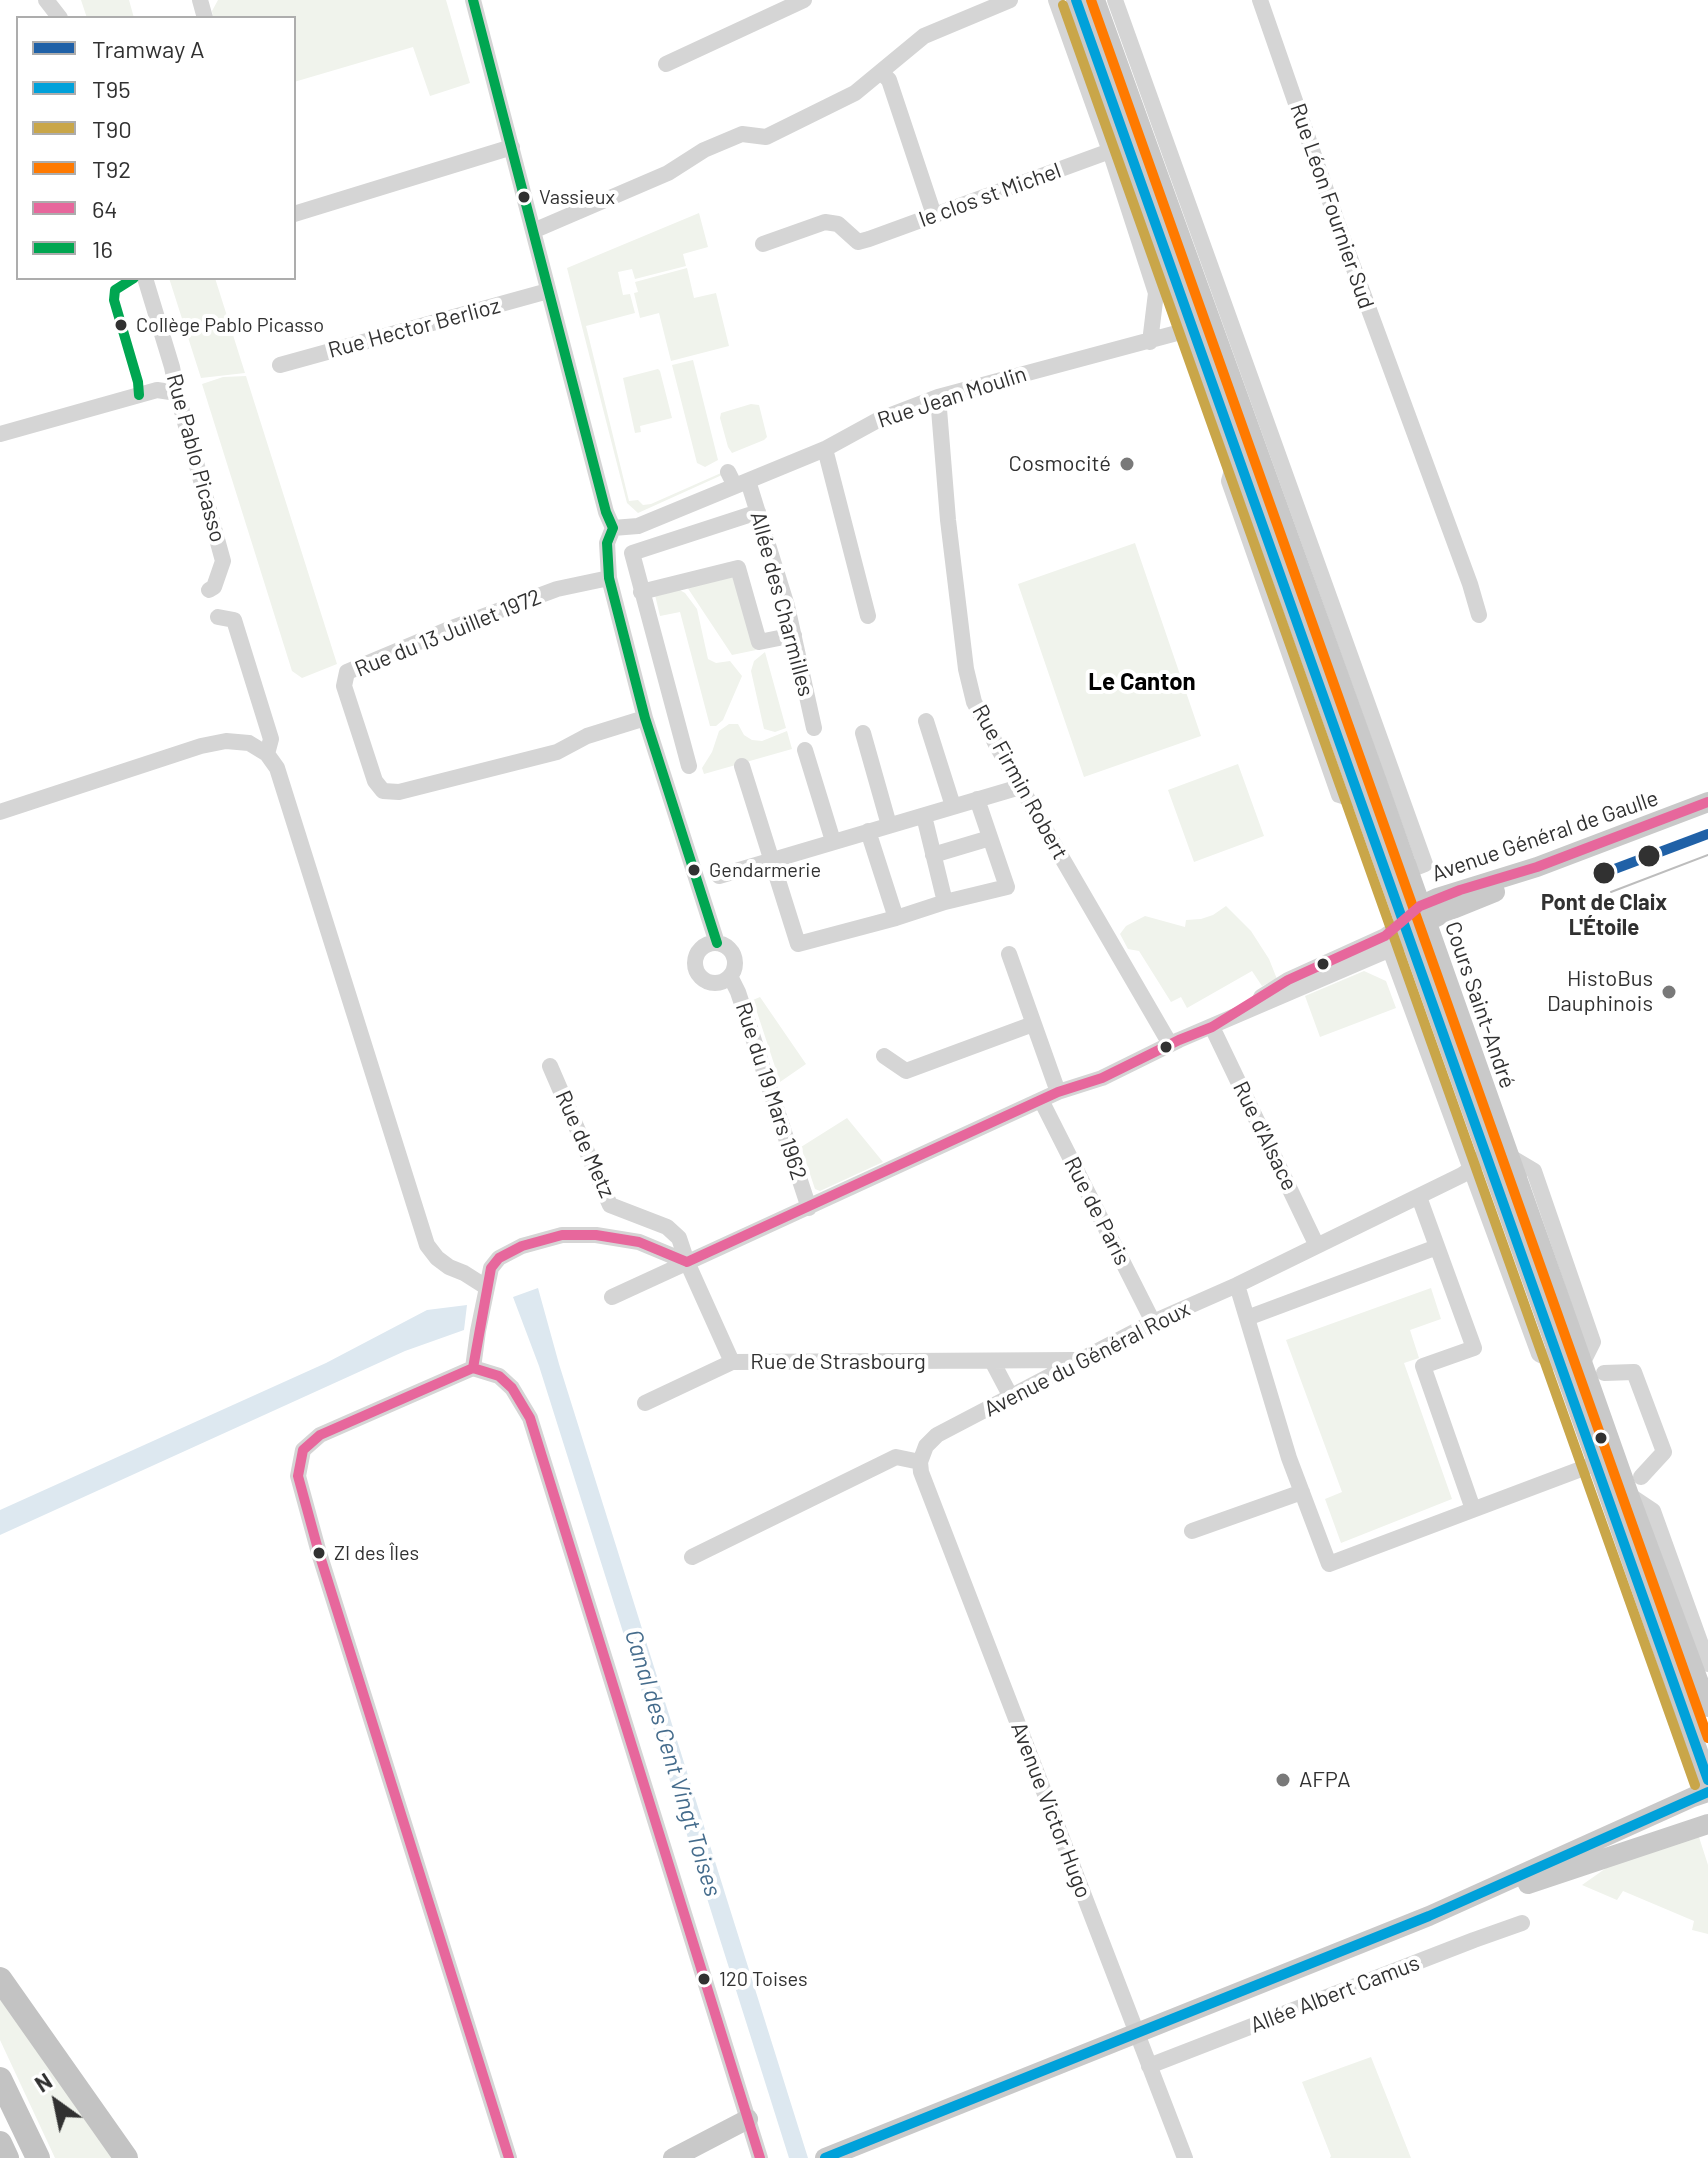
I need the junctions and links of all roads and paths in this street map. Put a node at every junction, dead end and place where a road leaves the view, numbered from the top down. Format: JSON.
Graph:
{"nodes":[{"id":1,"x":46,"y":0,"type":"edge"},
{"id":2,"x":473,"y":0,"type":"edge"},
{"id":3,"x":804,"y":0,"type":"edge"},
{"id":4,"x":1010,"y":0,"type":"edge"},
{"id":5,"x":1056,"y":0,"type":"edge"},
{"id":6,"x":1076,"y":0,"type":"edge"},
{"id":7,"x":1095,"y":0,"type":"edge"},
{"id":8,"x":1115,"y":0,"type":"edge"},
{"id":9,"x":1260,"y":0,"type":"edge"},
{"id":10,"x":58,"y":16,"type":"edge"},
{"id":11,"x":666,"y":64,"type":"dead end"},
{"id":12,"x":881,"y":72,"type":"junction"},
{"id":13,"x":512,"y":147,"type":"junction"},
{"id":14,"x":1110,"y":151,"type":"junction"},
{"id":15,"x":1177,"y":176,"type":"junction"},
{"id":16,"x":1167,"y":198,"type":"junction"},
{"id":17,"x":296,"y":213,"type":"edge"},
{"id":18,"x":934,"y":215,"type":"junction"},
{"id":19,"x":1133,"y":221,"type":"junction"},
{"id":20,"x":1157,"y":227,"type":"junction"},
{"id":21,"x":533,"y":231,"type":"junction"},
{"id":22,"x":763,"y":244,"type":"dead end"},
{"id":23,"x":146,"y":280,"type":"edge"},
{"id":24,"x":548,"y":291,"type":"junction"},
{"id":25,"x":1211,"y":325,"type":"junction"},
{"id":26,"x":1150,"y":342,"type":"junction"},
{"id":27,"x":280,"y":365,"type":"dead end"},
{"id":28,"x":177,"y":393,"type":"junction"},
{"id":29,"x":938,"y":397,"type":"junction"},
{"id":30,"x":1252,"y":410,"type":"junction"},
{"id":31,"x":0,"y":434,"type":"edge"},
{"id":32,"x":825,"y":449,"type":"junction"},
{"id":33,"x":737,"y":480,"type":"junction"},
{"id":34,"x":758,"y":512,"type":"junction"},
{"id":35,"x":1299,"y":518,"type":"junction"},
{"id":36,"x":613,"y":528,"type":"junction"},
{"id":37,"x":1297,"y":562,"type":"junction"},
{"id":38,"x":609,"y":578,"type":"junction"},
{"id":39,"x":209,"y":590,"type":"dead end"},
{"id":40,"x":641,"y":592,"type":"junction"},
{"id":41,"x":1479,"y":615,"type":"dead end"},
{"id":42,"x":868,"y":616,"type":"dead end"},
{"id":43,"x":218,"y":617,"type":"dead end"},
{"id":44,"x":794,"y":635,"type":"junction"},
{"id":45,"x":645,"y":718,"type":"junction"},
{"id":46,"x":926,"y":721,"type":"dead end"},
{"id":47,"x":814,"y":728,"type":"dead end"},
{"id":48,"x":863,"y":733,"type":"dead end"},
{"id":49,"x":805,"y":750,"type":"dead end"},
{"id":50,"x":267,"y":754,"type":"junction"},
{"id":51,"x":689,"y":766,"type":"dead end"},
{"id":52,"x":742,"y":766,"type":"dead end"},
{"id":53,"x":1385,"y":782,"type":"junction"},
{"id":54,"x":1020,"y":787,"type":"junction"},
{"id":55,"x":977,"y":799,"type":"junction"},
{"id":56,"x":1708,"y":802,"type":"edge"},
{"id":57,"x":953,"y":806,"type":"junction"},
{"id":58,"x":1708,"y":811,"type":"edge"},
{"id":59,"x":0,"y":812,"type":"edge"},
{"id":60,"x":924,"y":816,"type":"junction"},
{"id":61,"x":889,"y":825,"type":"junction"},
{"id":62,"x":868,"y":831,"type":"junction"},
{"id":63,"x":990,"y":838,"type":"junction"},
{"id":64,"x":833,"y":841,"type":"junction"},
{"id":65,"x":933,"y":855,"type":"junction"},
{"id":66,"x":771,"y":859,"type":"junction"},
{"id":67,"x":719,"y":876,"type":"dead end"},
{"id":68,"x":945,"y":902,"type":"junction"},
{"id":69,"x":1423,"y":914,"type":"junction"},
{"id":70,"x":896,"y":918,"type":"junction"},
{"id":71,"x":1397,"y":937,"type":"junction"},
{"id":72,"x":717,"y":943,"type":"junction"},
{"id":73,"x":1009,"y":954,"type":"dead end"},
{"id":74,"x":730,"y":976,"type":"junction"},
{"id":75,"x":1033,"y":1024,"type":"junction"},
{"id":76,"x":1212,"y":1027,"type":"junction"},
{"id":77,"x":1170,"y":1044,"type":"junction"},
{"id":78,"x":884,"y":1056,"type":"dead end"},
{"id":79,"x":550,"y":1066,"type":"dead end"},
{"id":80,"x":906,"y":1071,"type":"junction"},
{"id":81,"x":889,"y":1078,"type":"dead end"},
{"id":82,"x":1058,"y":1092,"type":"junction"},
{"id":83,"x":1041,"y":1100,"type":"junction"},
{"id":84,"x":1486,"y":1152,"type":"junction"},
{"id":85,"x":1507,"y":1155,"type":"junction"},
{"id":86,"x":1471,"y":1169,"type":"junction"},
{"id":87,"x":1419,"y":1197,"type":"junction"},
{"id":88,"x":809,"y":1208,"type":"junction"},
{"id":89,"x":1528,"y":1214,"type":"junction"},
{"id":90,"x":1552,"y":1228,"type":"junction"},
{"id":91,"x":1317,"y":1246,"type":"junction"},
{"id":92,"x":1437,"y":1247,"type":"junction"},
{"id":93,"x":687,"y":1262,"type":"junction"},
{"id":94,"x":1237,"y":1285,"type":"junction"},
{"id":95,"x":486,"y":1287,"type":"junction"},
{"id":96,"x":612,"y":1297,"type":"dead end"},
{"id":97,"x":1247,"y":1318,"type":"junction"},
{"id":98,"x":1153,"y":1322,"type":"junction"},
{"id":99,"x":1082,"y":1360,"type":"junction"},
{"id":100,"x":992,"y":1361,"type":"junction"},
{"id":101,"x":732,"y":1362,"type":"junction"},
{"id":102,"x":1573,"y":1364,"type":"junction"},
{"id":103,"x":473,"y":1368,"type":"junction"},
{"id":104,"x":1604,"y":1373,"type":"dead end"},
{"id":105,"x":1011,"y":1397,"type":"junction"},
{"id":106,"x":645,"y":1403,"type":"dead end"},
{"id":107,"x":920,"y":1462,"type":"junction"},
{"id":108,"x":1597,"y":1463,"type":"junction"},
{"id":109,"x":1641,"y":1477,"type":"dead end"},
{"id":110,"x":1302,"y":1492,"type":"junction"},
{"id":111,"x":1629,"y":1495,"type":"junction"},
{"id":112,"x":1473,"y":1509,"type":"junction"},
{"id":113,"x":1192,"y":1531,"type":"dead end"},
{"id":114,"x":692,"y":1557,"type":"dead end"},
{"id":115,"x":1708,"y":1664,"type":"edge"},
{"id":116,"x":1704,"y":1682,"type":"edge"},
{"id":117,"x":1708,"y":1707,"type":"edge"},
{"id":118,"x":1708,"y":1780,"type":"edge"},
{"id":119,"x":1708,"y":1792,"type":"edge"},
{"id":120,"x":1708,"y":1824,"type":"edge"},
{"id":121,"x":1429,"y":1916,"type":"junction"},
{"id":122,"x":1522,"y":1923,"type":"dead end"},
{"id":123,"x":0,"y":1979,"type":"edge"},
{"id":124,"x":1149,"y":2066,"type":"junction"},
{"id":125,"x":0,"y":2079,"type":"edge"},
{"id":126,"x":748,"y":2119,"type":"junction"},
{"id":127,"x":0,"y":2143,"type":"edge"},
{"id":128,"x":7,"y":2158,"type":"edge"},
{"id":129,"x":38,"y":2158,"type":"edge"},
{"id":130,"x":126,"y":2158,"type":"edge"},
{"id":131,"x":509,"y":2158,"type":"edge"},
{"id":132,"x":673,"y":2158,"type":"edge"},
{"id":133,"x":760,"y":2158,"type":"edge"},
{"id":134,"x":825,"y":2158,"type":"edge"},
{"id":135,"x":1185,"y":2158,"type":"edge"}],
"edges":[{"from":1,"to":10,"type":"street"},
{"from":2,"to":13,"type":"street"},
{"from":3,"to":11,"type":"street"},
{"from":4,"to":12,"type":"street"},
{"from":5,"to":14,"type":"street"},
{"from":6,"to":20,"type":"main road"},
{"from":7,"to":16,"type":"main road"},
{"from":8,"to":15,"type":"street"},
{"from":9,"to":41,"type":"street","name":"Rue Léon Fournier Sud"},
{"from":12,"to":18,"type":"street"},
{"from":12,"to":21,"type":"street"},
{"from":13,"to":17,"type":"street"},
{"from":13,"to":21,"type":"street"},
{"from":14,"to":18,"type":"street","name":"le clos st Michel"},
{"from":14,"to":19,"type":"street"},
{"from":15,"to":16,"type":"street"},
{"from":15,"to":25,"type":"street"},
{"from":16,"to":25,"type":"main road"},
{"from":18,"to":22,"type":"street","name":"le clos st Michel"},
{"from":19,"to":20,"type":"street"},
{"from":19,"to":26,"type":"street"},
{"from":20,"to":25,"type":"main road"},
{"from":21,"to":24,"type":"street"},
{"from":23,"to":28,"type":"street","name":"Rue Pablo Picasso"},
{"from":24,"to":27,"type":"street","name":"Rue Hector Berlioz"},
{"from":24,"to":36,"type":"street"},
{"from":25,"to":26,"type":"street","name":"Rue Jean Moulin"},
{"from":25,"to":30,"type":"main road"},
{"from":25,"to":71,"type":"main road","name":"Cours Saint-André"},
{"from":26,"to":29,"type":"street","name":"Rue Jean Moulin"},
{"from":28,"to":31,"type":"street"},
{"from":28,"to":39,"type":"street","name":"Rue Pablo Picasso"},
{"from":29,"to":32,"type":"street","name":"Rue Jean Moulin"},
{"from":29,"to":54,"type":"street","name":"Rue Firmin Robert"},
{"from":30,"to":35,"type":"street","name":"Cours Saint-André"},
{"from":30,"to":37,"type":"main road","name":"Cours Saint-André"},
{"from":32,"to":33,"type":"street","name":"Rue Jean Moulin"},
{"from":32,"to":42,"type":"street"},
{"from":33,"to":34,"type":"street","name":"Allée des Charmilles"},
{"from":33,"to":36,"type":"street","name":"Rue Jean Moulin"},
{"from":34,"to":40,"type":"street"},
{"from":34,"to":44,"type":"street","name":"Allée des Charmilles"},
{"from":35,"to":37,"type":"street","name":"Cours Saint-André"},
{"from":35,"to":53,"type":"street","name":"Cours Saint-André"},
{"from":36,"to":38,"type":"street","name":"Rue du 19 Mars 1962"},
{"from":37,"to":53,"type":"main road","name":"Cours Saint-André"},
{"from":38,"to":45,"type":"street","name":"Rue du 19 Mars 1962"},
{"from":38,"to":45,"type":"street","name":"Rue du 13 Juillet 1972"},
{"from":40,"to":44,"type":"street"},
{"from":40,"to":51,"type":"street"},
{"from":43,"to":50,"type":"street"},
{"from":44,"to":47,"type":"street","name":"Allée des Charmilles"},
{"from":45,"to":72,"type":"street","name":"Rue du 19 Mars 1962"},
{"from":46,"to":57,"type":"street"},
{"from":48,"to":61,"type":"street"},
{"from":49,"to":64,"type":"street"},
{"from":50,"to":59,"type":"street"},
{"from":50,"to":95,"type":"street"},
{"from":52,"to":66,"type":"street"},
{"from":53,"to":69,"type":"main road","name":"Cours Saint-André"},
{"from":54,"to":55,"type":"street"},
{"from":54,"to":77,"type":"street","name":"Rue Firmin Robert"},
{"from":55,"to":57,"type":"street"},
{"from":55,"to":63,"type":"street"},
{"from":56,"to":69,"type":"main road","name":"Avenue Général de Gaulle"},
{"from":57,"to":60,"type":"street"},
{"from":58,"to":69,"type":"main road","name":"Avenue Général de Gaulle"},
{"from":60,"to":61,"type":"street"},
{"from":60,"to":65,"type":"street"},
{"from":61,"to":62,"type":"street"},
{"from":62,"to":64,"type":"street"},
{"from":62,"to":70,"type":"street"},
{"from":63,"to":65,"type":"street"},
{"from":63,"to":68,"type":"street"},
{"from":64,"to":66,"type":"street"},
{"from":65,"to":68,"type":"street"},
{"from":66,"to":67,"type":"street"},
{"from":66,"to":70,"type":"street"},
{"from":68,"to":70,"type":"street"},
{"from":69,"to":71,"type":"main road","name":"Avenue Général de Gaulle"},
{"from":69,"to":85,"type":"main road","name":"Cours Saint-André"},
{"from":71,"to":76,"type":"street"},
{"from":71,"to":84,"type":"main road","name":"Cours Saint-André"},
{"from":71,"to":86,"type":"street","name":"Cours Saint-André"},
{"from":72,"to":74,"type":"street","name":"Rue du 19 Mars 1962"},
{"from":72,"to":74,"type":"street","name":"Rue du 19 Mars 1962"},
{"from":73,"to":75,"type":"street"},
{"from":74,"to":88,"type":"street","name":"Rue du 19 Mars 1962"},
{"from":75,"to":80,"type":"street"},
{"from":75,"to":82,"type":"street"},
{"from":76,"to":77,"type":"street"},
{"from":76,"to":91,"type":"street","name":"Rue d'Alsace"},
{"from":77,"to":82,"type":"street"},
{"from":78,"to":80,"type":"street"},
{"from":79,"to":93,"type":"street","name":"Rue de Metz"},
{"from":80,"to":81,"type":"street"},
{"from":82,"to":83,"type":"street"},
{"from":83,"to":88,"type":"street"},
{"from":83,"to":98,"type":"street","name":"Rue de Paris"},
{"from":84,"to":86,"type":"street","name":"Avenue du Général Roux"},
{"from":84,"to":102,"type":"main road","name":"Cours Saint-André"},
{"from":85,"to":89,"type":"main road","name":"Cours Saint-André"},
{"from":85,"to":90,"type":"street","name":"Cours Saint-André"},
{"from":86,"to":87,"type":"street","name":"Avenue du Général Roux"},
{"from":86,"to":102,"type":"street","name":"Cours Saint-André"},
{"from":87,"to":91,"type":"street","name":"Avenue du Général Roux"},
{"from":87,"to":92,"type":"street"},
{"from":88,"to":93,"type":"street"},
{"from":89,"to":90,"type":"street"},
{"from":89,"to":102,"type":"main road","name":"Cours Saint-André"},
{"from":90,"to":102,"type":"street","name":"Cours Saint-André"},
{"from":91,"to":94,"type":"street","name":"Avenue du Général Roux"},
{"from":92,"to":97,"type":"street"},
{"from":92,"to":112,"type":"street"},
{"from":93,"to":95,"type":"street"},
{"from":93,"to":96,"type":"street"},
{"from":93,"to":101,"type":"street","name":"Rue de Metz"},
{"from":94,"to":97,"type":"street"},
{"from":94,"to":98,"type":"street","name":"Avenue du Général Roux"},
{"from":95,"to":103,"type":"street"},
{"from":97,"to":110,"type":"street"},
{"from":98,"to":99,"type":"street","name":"Avenue du Général Roux"},
{"from":99,"to":100,"type":"street","name":"Rue de Strasbourg"},
{"from":99,"to":105,"type":"street","name":"Avenue du Général Roux"},
{"from":100,"to":101,"type":"street","name":"Rue de Strasbourg"},
{"from":100,"to":105,"type":"street"},
{"from":101,"to":106,"type":"street","name":"Rue de Strasbourg"},
{"from":102,"to":108,"type":"main road","name":"Cours Saint-André"},
{"from":102,"to":111,"type":"main road","name":"Cours Saint-André"},
{"from":103,"to":126,"type":"street"},
{"from":103,"to":131,"type":"street"},
{"from":104,"to":109,"type":"street"},
{"from":105,"to":107,"type":"street","name":"Avenue du Général Roux"},
{"from":107,"to":114,"type":"street"},
{"from":107,"to":124,"type":"street","name":"Avenue Victor Hugo"},
{"from":108,"to":112,"type":"street"},
{"from":108,"to":118,"type":"main road","name":"Cours Saint-André"},
{"from":110,"to":112,"type":"street"},
{"from":110,"to":113,"type":"street"},
{"from":111,"to":115,"type":"street","name":"Cours Saint-André"},
{"from":111,"to":116,"type":"main road","name":"Cours Saint-André"},
{"from":116,"to":117,"type":"main road","name":"Cours Saint-André"},
{"from":119,"to":121,"type":"main road"},
{"from":120,"to":121,"type":"main road"},
{"from":121,"to":134,"type":"main road"},
{"from":122,"to":124,"type":"street","name":"Allée Albert Camus"},
{"from":123,"to":130,"type":"highway"},
{"from":124,"to":135,"type":"street","name":"Avenue Victor Hugo"},
{"from":125,"to":129,"type":"highway"},
{"from":126,"to":132,"type":"main road"},
{"from":126,"to":133,"type":"street"},
{"from":127,"to":128,"type":"highway"}]}
